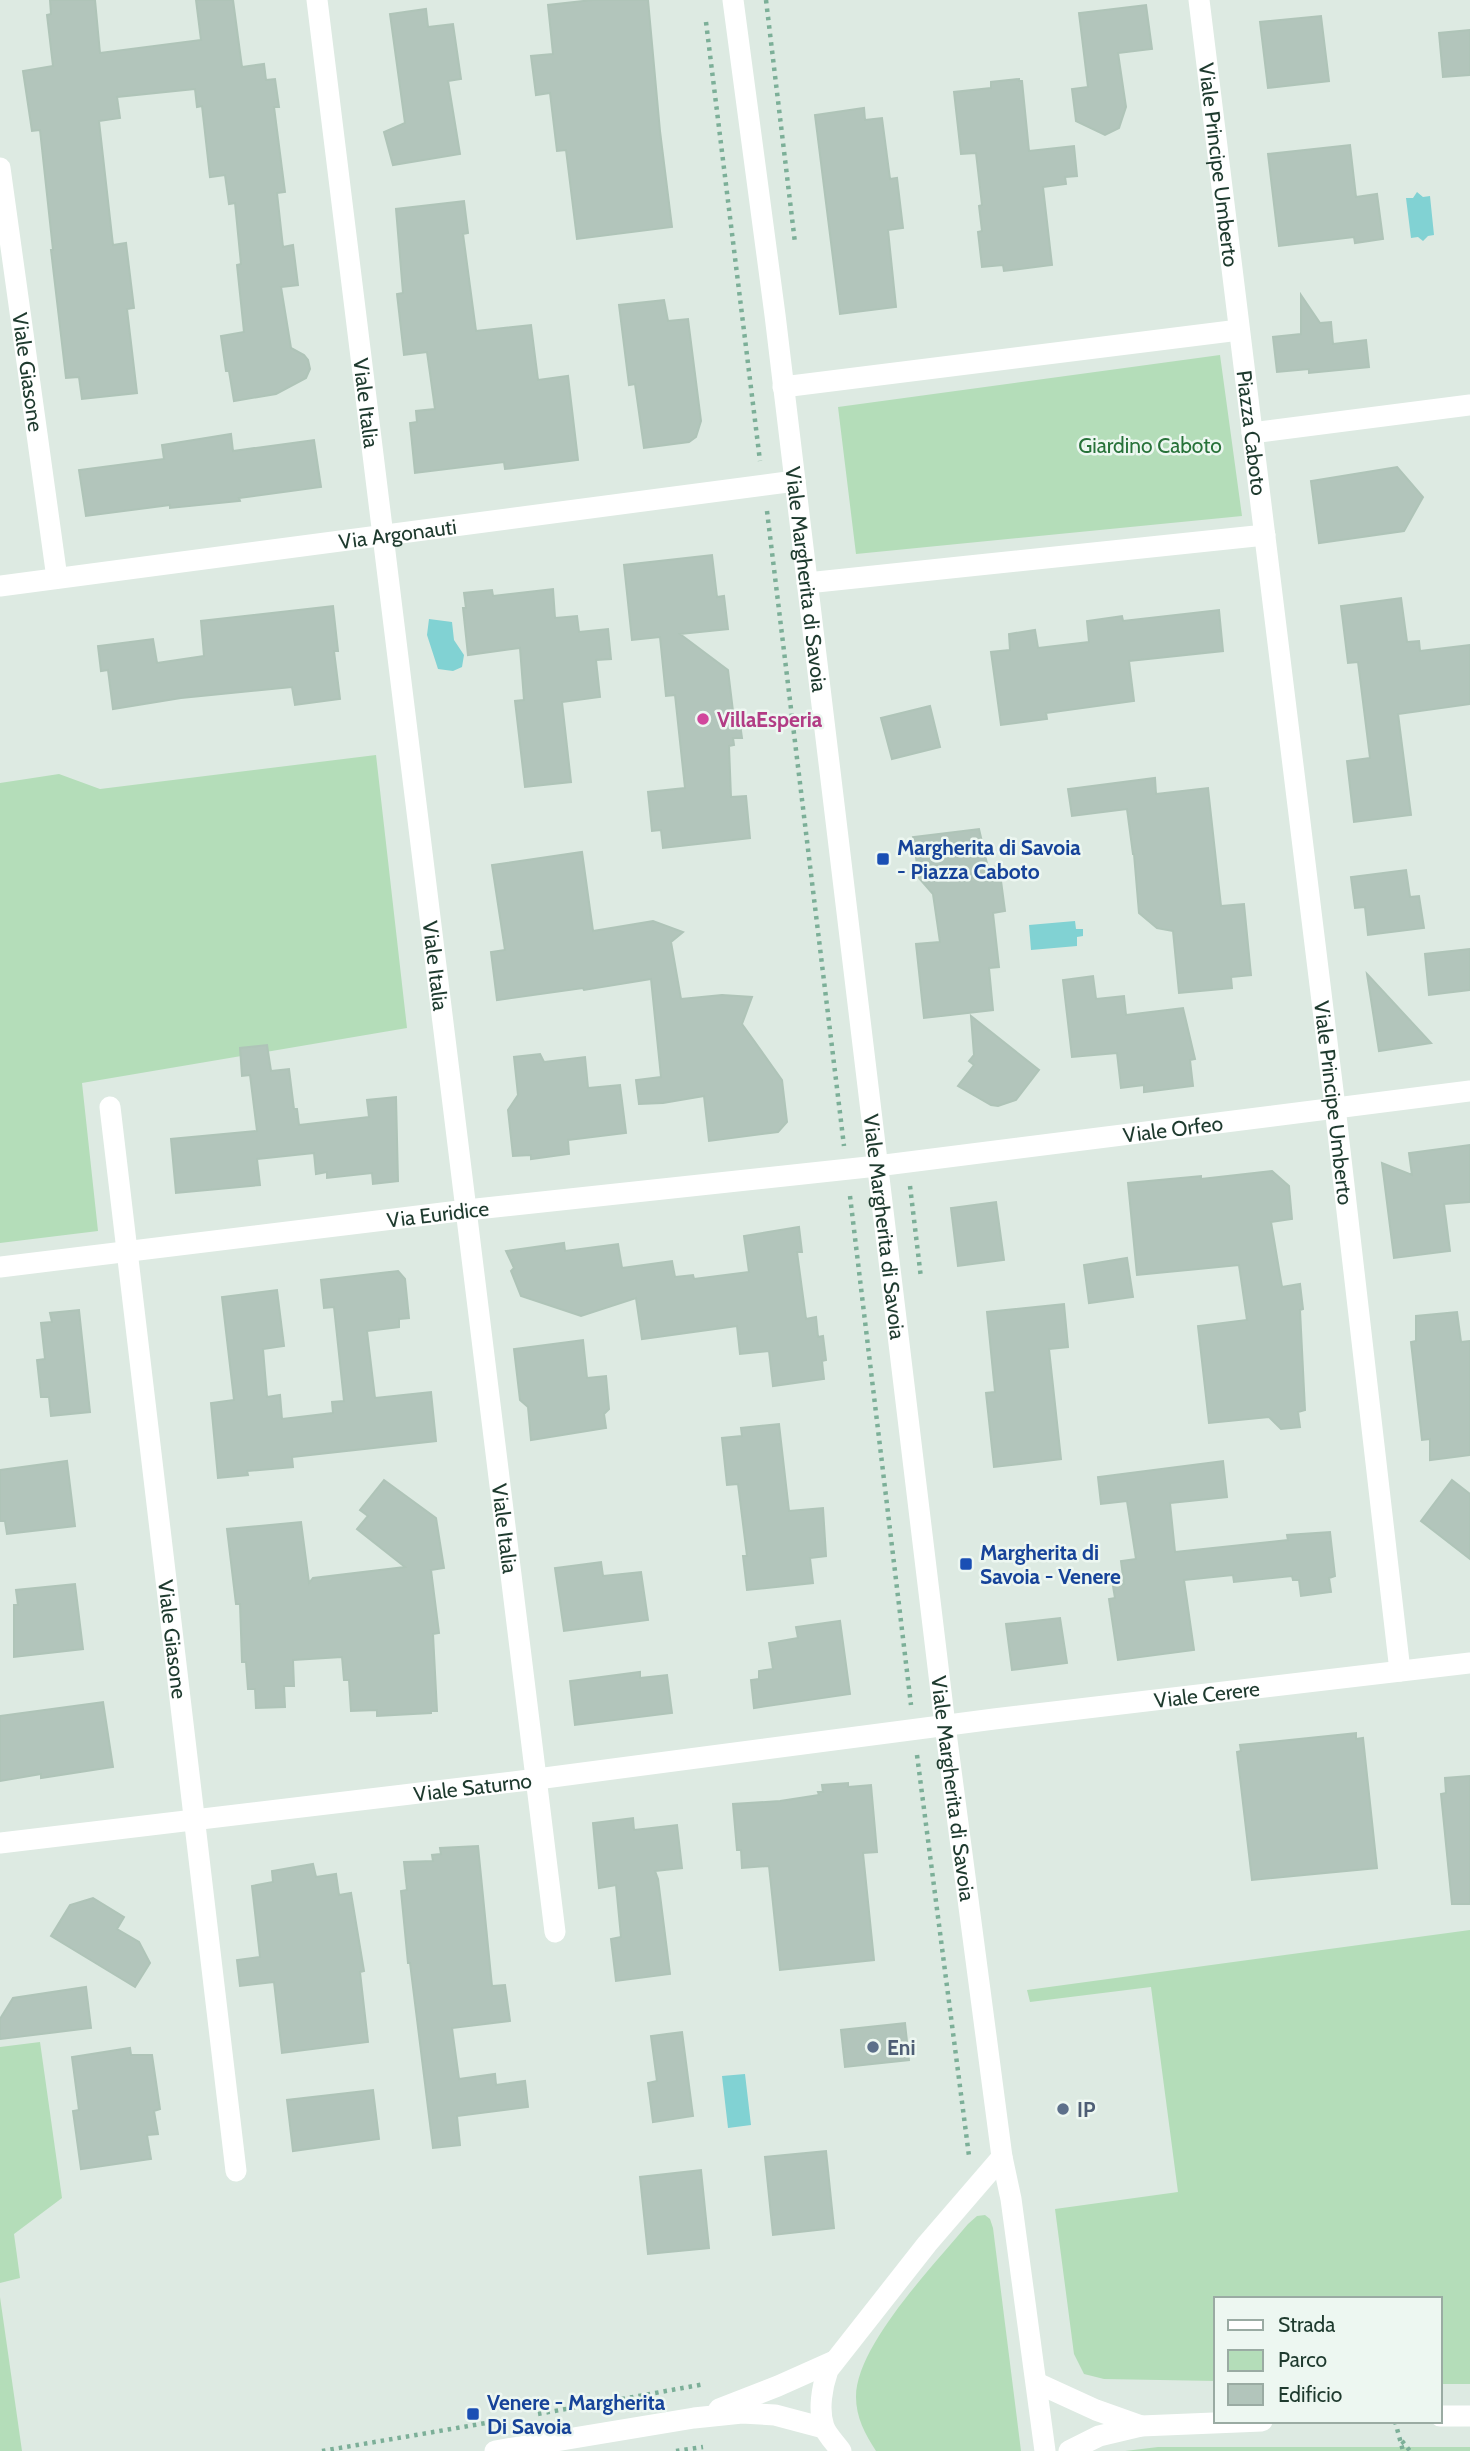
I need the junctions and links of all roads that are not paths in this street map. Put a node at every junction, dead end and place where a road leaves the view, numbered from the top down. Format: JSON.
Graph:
{"nodes":[{"id":1,"x":317,"y":0,"type":"edge"},
{"id":2,"x":733,"y":0,"type":"edge"},
{"id":3,"x":1199,"y":0,"type":"edge"},
{"id":4,"x":0,"y":168,"type":"edge"},
{"id":5,"x":1239,"y":330,"type":"junction"},
{"id":6,"x":783,"y":387,"type":"junction"},
{"id":7,"x":1470,"y":405,"type":"edge"},
{"id":8,"x":1252,"y":433,"type":"junction"},
{"id":9,"x":795,"y":481,"type":"junction"},
{"id":10,"x":383,"y":535,"type":"junction"},
{"id":11,"x":1265,"y":535,"type":"junction"},
{"id":12,"x":57,"y":578,"type":"junction"},
{"id":13,"x":807,"y":583,"type":"junction"},
{"id":14,"x":0,"y":586,"type":"edge"},
{"id":15,"x":1470,"y":1091,"type":"edge"},
{"id":16,"x":110,"y":1107,"type":"dead end"},
{"id":17,"x":1335,"y":1107,"type":"junction"},
{"id":18,"x":877,"y":1166,"type":"junction"},
{"id":19,"x":467,"y":1210,"type":"junction"},
{"id":20,"x":127,"y":1251,"type":"junction"},
{"id":21,"x":0,"y":1267,"type":"edge"},
{"id":22,"x":1470,"y":1662,"type":"edge"},
{"id":23,"x":1400,"y":1671,"type":"junction"},
{"id":24,"x":945,"y":1725,"type":"junction"},
{"id":25,"x":537,"y":1779,"type":"junction"},
{"id":26,"x":193,"y":1821,"type":"junction"},
{"id":27,"x":0,"y":1843,"type":"edge"},
{"id":28,"x":555,"y":1932,"type":"dead end"},
{"id":29,"x":1002,"y":2157,"type":"junction"},
{"id":30,"x":236,"y":2171,"type":"dead end"},
{"id":31,"x":974,"y":2189,"type":"junction"},
{"id":32,"x":1012,"y":2199,"type":"junction"},
{"id":33,"x":834,"y":2361,"type":"junction"},
{"id":34,"x":1037,"y":2383,"type":"junction"},
{"id":35,"x":1442,"y":2416,"type":"edge"},
{"id":36,"x":1470,"y":2416,"type":"edge"},
{"id":37,"x":694,"y":2418,"type":"junction"},
{"id":38,"x":1214,"y":2423,"type":"edge"},
{"id":39,"x":1141,"y":2426,"type":"junction"},
{"id":40,"x":824,"y":2428,"type":"junction"},
{"id":41,"x":495,"y":2451,"type":"edge"},
{"id":42,"x":841,"y":2451,"type":"edge"},
{"id":43,"x":1045,"y":2451,"type":"edge"},
{"id":44,"x":1069,"y":2451,"type":"edge"}],
"edges":[{"from":1,"to":10,"type":"street","name":"Viale Italia"},
{"from":2,"to":6,"type":"street","name":"Viale Margherita di Savoia"},
{"from":3,"to":5,"type":"street","name":"Viale Principe Umberto"},
{"from":4,"to":12,"type":"street","name":"Viale Giasone"},
{"from":5,"to":6,"type":"street"},
{"from":5,"to":8,"type":"street","name":"Piazza Caboto"},
{"from":6,"to":9,"type":"street","name":"Viale Margherita di Savoia"},
{"from":7,"to":8,"type":"street"},
{"from":8,"to":11,"type":"street","name":"Piazza Caboto"},
{"from":9,"to":10,"type":"street","name":"Via Argonauti"},
{"from":9,"to":13,"type":"street","name":"Viale Margherita di Savoia"},
{"from":10,"to":12,"type":"street","name":"Via Argonauti"},
{"from":10,"to":19,"type":"street","name":"Viale Italia"},
{"from":11,"to":13,"type":"street"},
{"from":11,"to":17,"type":"street","name":"Viale Principe Umberto"},
{"from":12,"to":14,"type":"street","name":"Via Argonauti"},
{"from":13,"to":18,"type":"street","name":"Viale Margherita di Savoia"},
{"from":15,"to":17,"type":"street","name":"Viale Orfeo"},
{"from":16,"to":20,"type":"street","name":"Viale Giasone"},
{"from":17,"to":18,"type":"street","name":"Viale Orfeo"},
{"from":17,"to":23,"type":"street","name":"Viale Principe Umberto"},
{"from":18,"to":19,"type":"street","name":"Via Euridice"},
{"from":18,"to":24,"type":"street","name":"Viale Margherita di Savoia"},
{"from":19,"to":20,"type":"street","name":"Via Euridice"},
{"from":19,"to":25,"type":"street","name":"Viale Italia"},
{"from":20,"to":21,"type":"street","name":"Via Euridice"},
{"from":20,"to":26,"type":"street","name":"Viale Giasone"},
{"from":22,"to":23,"type":"street","name":"Viale Cerere"},
{"from":23,"to":24,"type":"street","name":"Viale Cerere"},
{"from":24,"to":25,"type":"street","name":"Viale Saturno"},
{"from":24,"to":29,"type":"street","name":"Viale Margherita di Savoia"},
{"from":25,"to":26,"type":"street","name":"Viale Saturno"},
{"from":25,"to":28,"type":"street","name":"Viale Italia"},
{"from":26,"to":27,"type":"street","name":"Viale Saturno"},
{"from":26,"to":30,"type":"street","name":"Viale Giasone"},
{"from":29,"to":31,"type":"street"},
{"from":29,"to":32,"type":"street","name":"Viale Margherita di Savoia"},
{"from":31,"to":32,"type":"street"},
{"from":31,"to":33,"type":"street"},
{"from":32,"to":34,"type":"street","name":"Viale Margherita di Savoia"},
{"from":33,"to":37,"type":"street"},
{"from":33,"to":40,"type":"street"},
{"from":34,"to":39,"type":"street"},
{"from":34,"to":43,"type":"street","name":"Viale Margherita di Savoia"},
{"from":35,"to":36,"type":"street"},
{"from":37,"to":40,"type":"street"},
{"from":37,"to":41,"type":"street"},
{"from":38,"to":39,"type":"street"},
{"from":39,"to":44,"type":"street"},
{"from":40,"to":42,"type":"street"}]}
